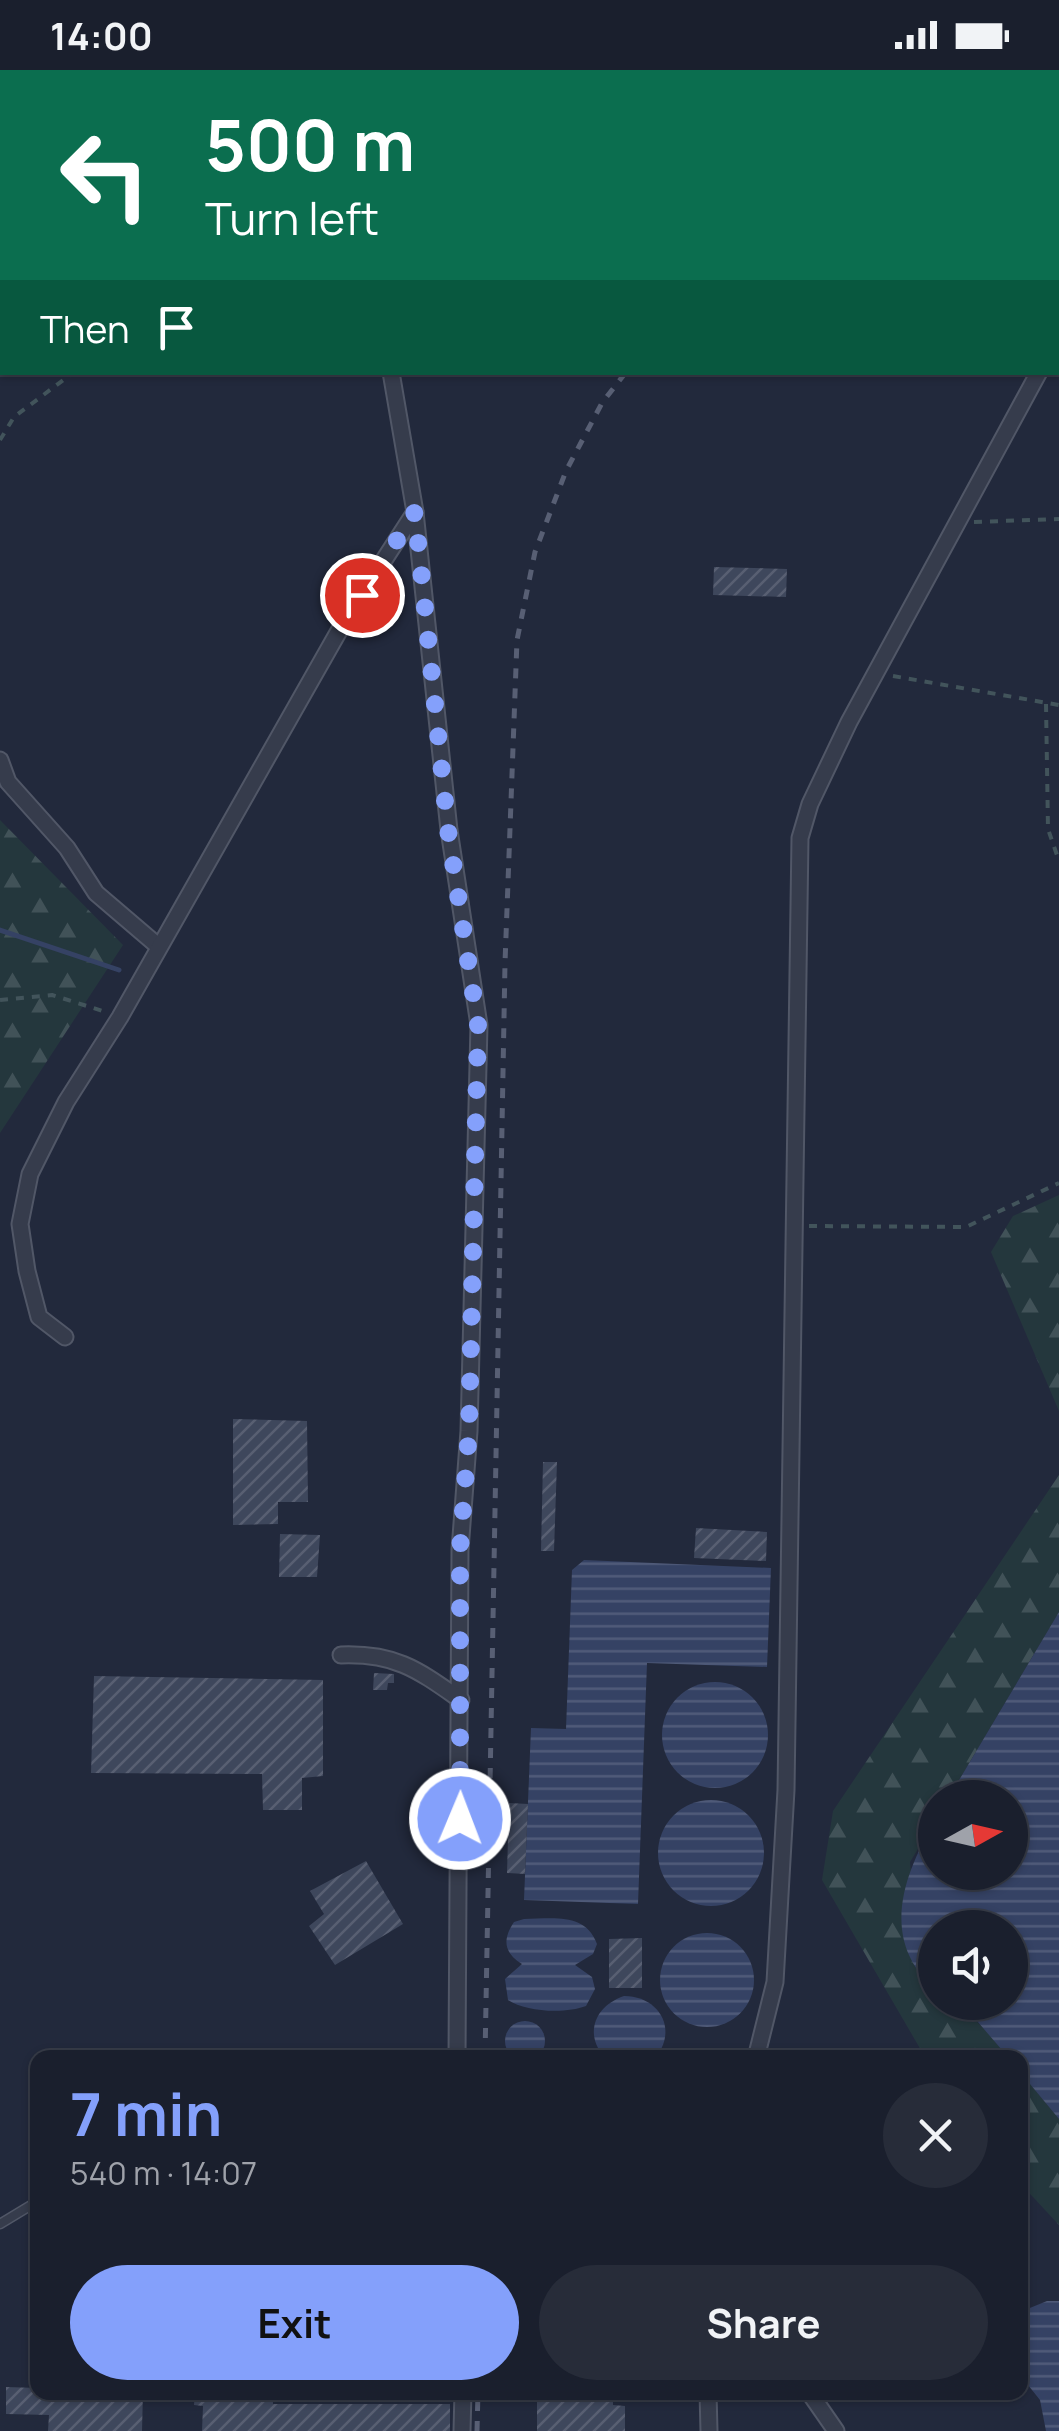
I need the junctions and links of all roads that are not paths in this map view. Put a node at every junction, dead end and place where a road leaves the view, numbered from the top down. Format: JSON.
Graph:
{"nodes":[{"id":1,"x":392,"y":375,"type":"edge"},
{"id":2,"x":1037,"y":375,"type":"edge"},
{"id":3,"x":415,"y":512,"type":"junction"},
{"id":4,"x":0,"y":760,"type":"edge"},
{"id":5,"x":158,"y":946,"type":"junction"},
{"id":6,"x":65,"y":1337,"type":"dead end"},
{"id":7,"x":342,"y":1655,"type":"dead end"},
{"id":8,"x":461,"y":1700,"type":"junction"},
{"id":9,"x":457,"y":2050,"type":"edge"},
{"id":10,"x":758,"y":2050,"type":"edge"},
{"id":11,"x":30,"y":2206,"type":"edge"},
{"id":12,"x":0,"y":2224,"type":"edge"},
{"id":13,"x":463,"y":2400,"type":"edge"},
{"id":14,"x":708,"y":2400,"type":"edge"},
{"id":15,"x":814,"y":2400,"type":"edge"},
{"id":16,"x":462,"y":2431,"type":"edge"},
{"id":17,"x":709,"y":2431,"type":"edge"},
{"id":18,"x":836,"y":2431,"type":"edge"}],
"edges":[{"from":1,"to":3,"type":"street"},
{"from":2,"to":10,"type":"street"},
{"from":3,"to":5,"type":"street"},
{"from":3,"to":8,"type":"street"},
{"from":4,"to":5,"type":"street"},
{"from":5,"to":6,"type":"street"},
{"from":7,"to":8,"type":"street"},
{"from":8,"to":9,"type":"street"},
{"from":11,"to":12,"type":"lane"},
{"from":13,"to":16,"type":"street"},
{"from":14,"to":17,"type":"street"},
{"from":15,"to":18,"type":"street"}]}
